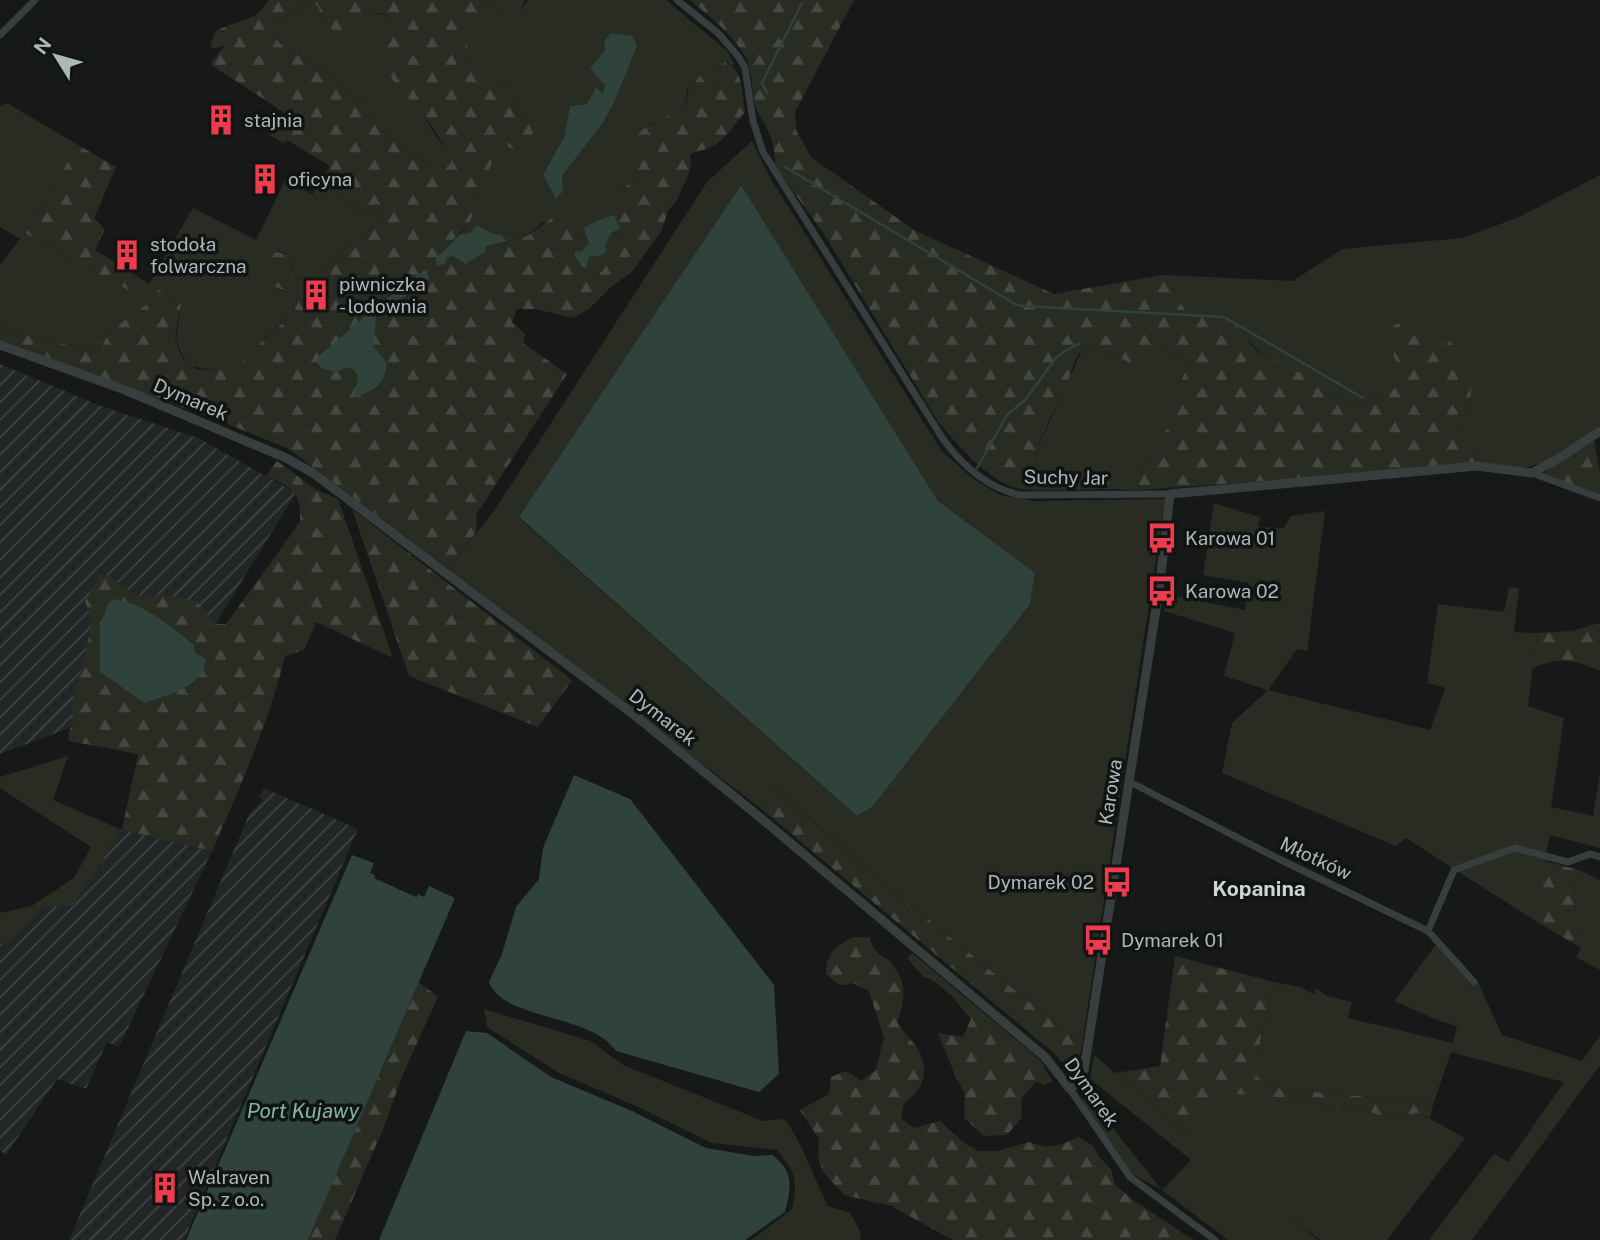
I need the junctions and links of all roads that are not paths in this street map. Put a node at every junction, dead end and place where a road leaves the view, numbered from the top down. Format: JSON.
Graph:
{"nodes":[{"id":1,"x":35,"y":0,"type":"edge"},
{"id":2,"x":677,"y":0,"type":"edge"},
{"id":3,"x":0,"y":36,"type":"edge"},
{"id":4,"x":0,"y":345,"type":"edge"},
{"id":5,"x":1600,"y":431,"type":"edge"},
{"id":6,"x":1532,"y":473,"type":"junction"},
{"id":7,"x":1170,"y":494,"type":"junction"},
{"id":8,"x":1600,"y":498,"type":"edge"},
{"id":9,"x":1130,"y":782,"type":"junction"},
{"id":10,"x":1600,"y":857,"type":"edge"},
{"id":11,"x":1428,"y":931,"type":"junction"},
{"id":12,"x":1474,"y":982,"type":"dead end"},
{"id":13,"x":1070,"y":1089,"type":"junction"},
{"id":14,"x":1215,"y":1240,"type":"edge"}],
"edges":[{"from":1,"to":3,"type":"street"},
{"from":2,"to":7,"type":"street","name":"Suchy Jar"},
{"from":4,"to":13,"type":"street","name":"Dymarek"},
{"from":5,"to":6,"type":"street"},
{"from":6,"to":7,"type":"street","name":"Suchy Jar"},
{"from":6,"to":8,"type":"street","name":"Suchy Jar"},
{"from":7,"to":9,"type":"street","name":"Karowa"},
{"from":9,"to":11,"type":"street","name":"Młotków"},
{"from":9,"to":13,"type":"street","name":"Karowa"},
{"from":10,"to":11,"type":"street"},
{"from":11,"to":12,"type":"street","name":"Młotków"},
{"from":13,"to":14,"type":"street","name":"Dymarek"}]}
